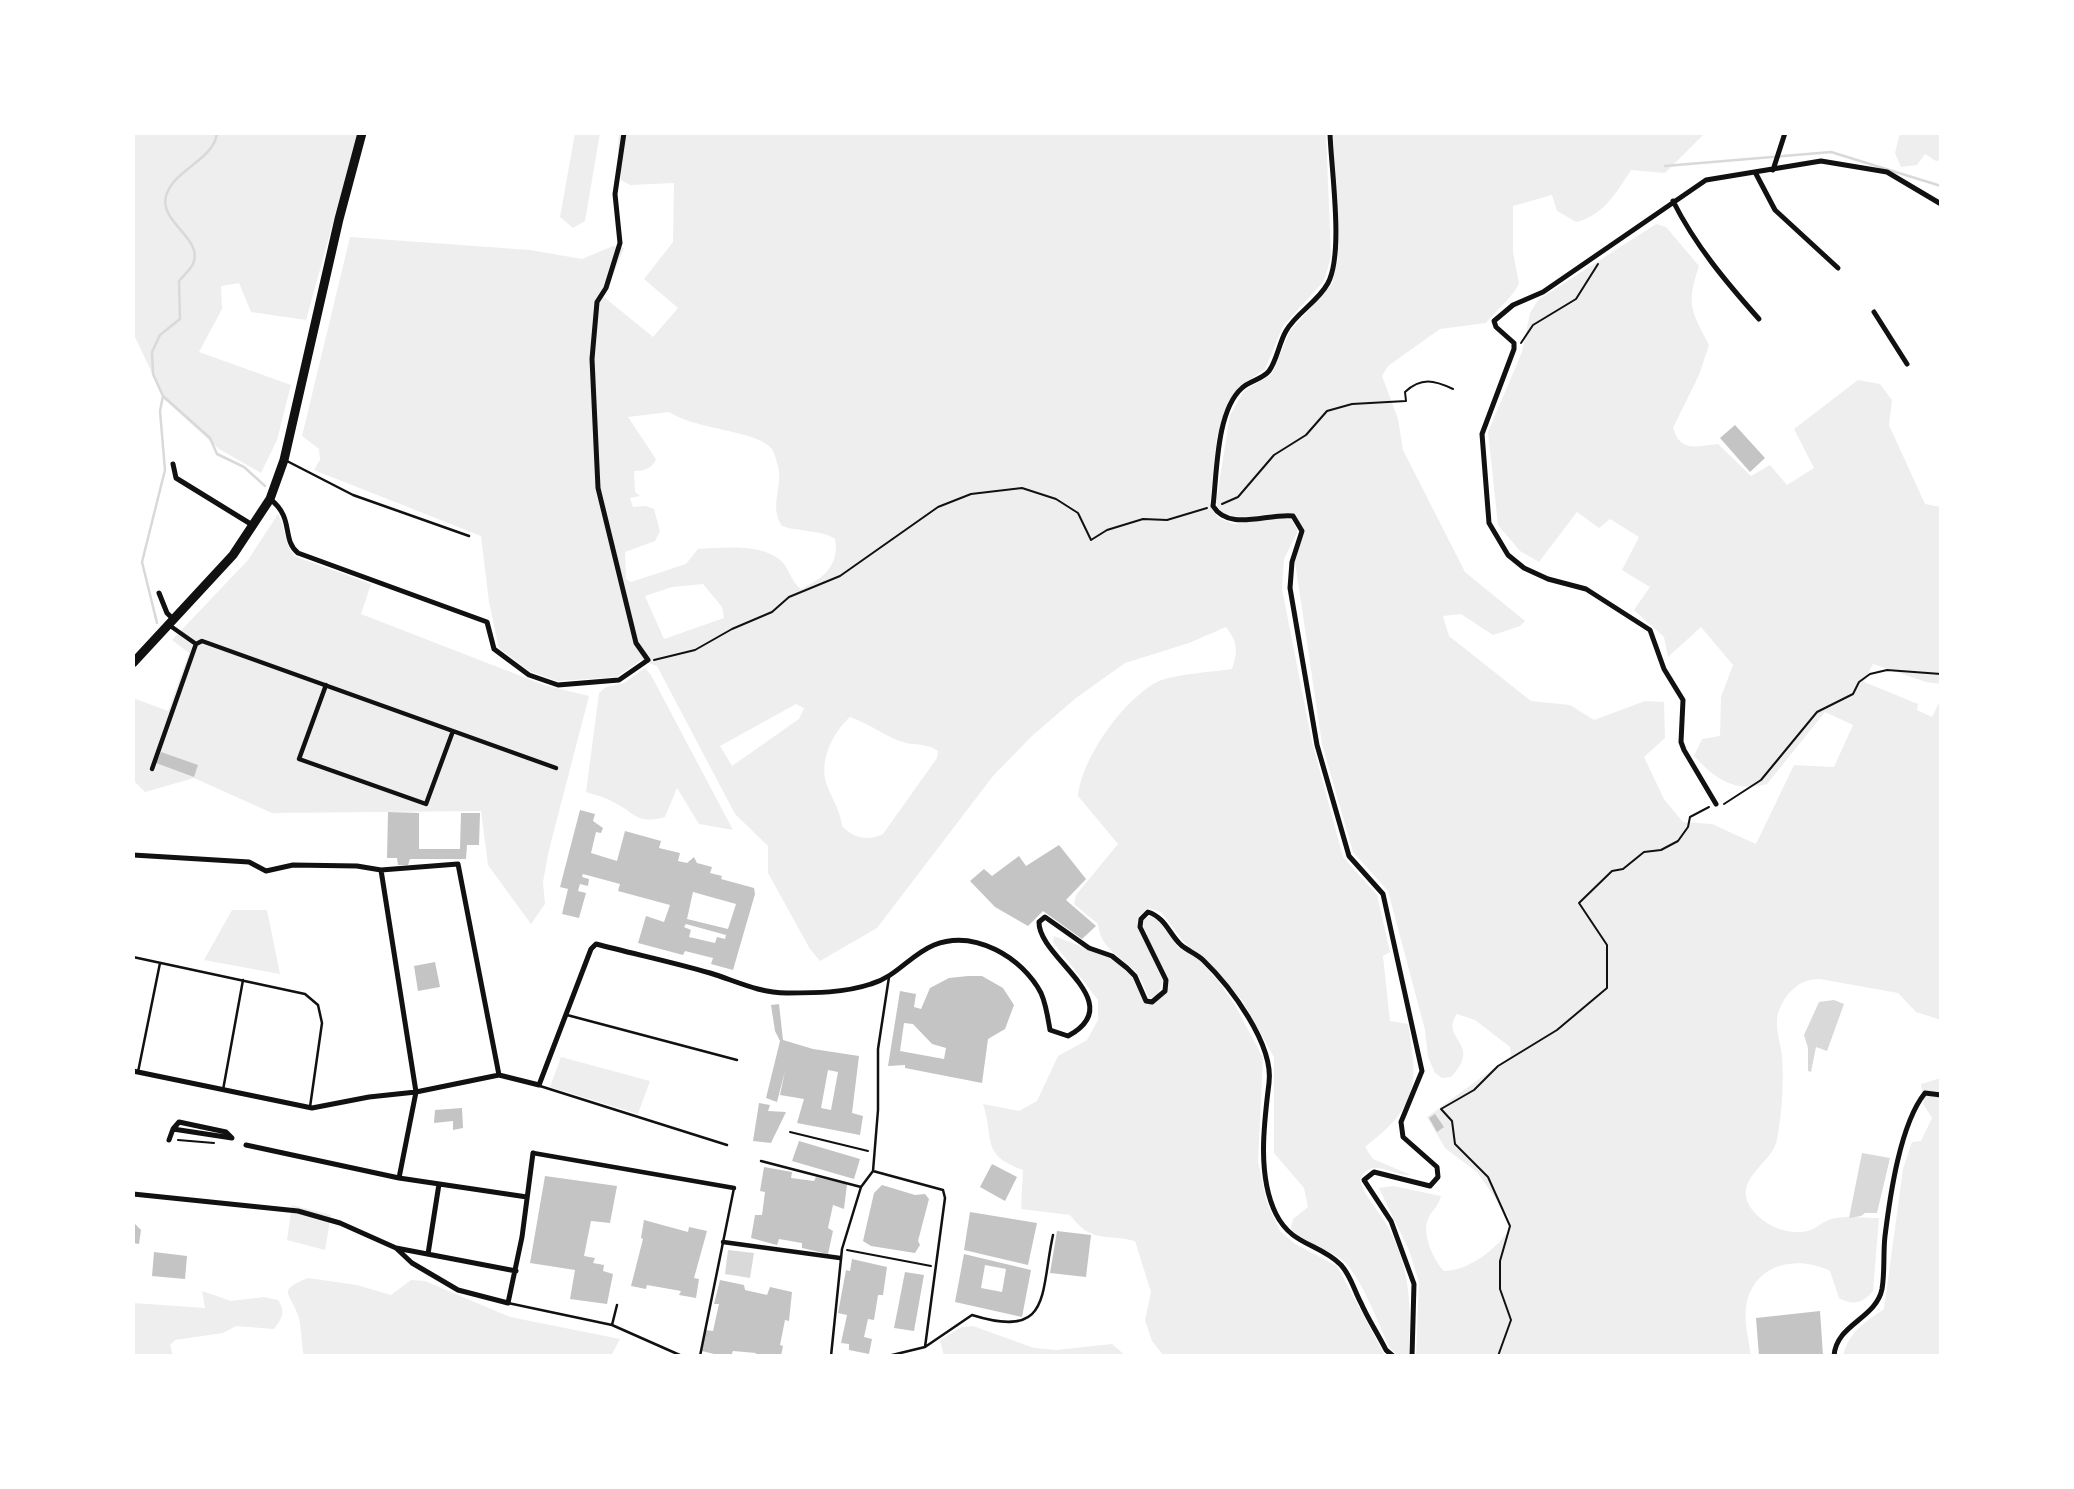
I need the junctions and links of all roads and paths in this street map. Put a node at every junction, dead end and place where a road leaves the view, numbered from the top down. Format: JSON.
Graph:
{"nodes":[{"id":1,"x":362,"y":133,"type":"edge"},
{"id":2,"x":624,"y":133,"type":"edge"},
{"id":3,"x":1330,"y":133,"type":"edge"},
{"id":4,"x":1785,"y":133,"type":"edge"},
{"id":5,"x":1773,"y":170,"type":"junction"},
{"id":6,"x":1755,"y":172,"type":"junction"},
{"id":7,"x":1673,"y":201,"type":"junction"},
{"id":8,"x":1941,"y":204,"type":"edge"},
{"id":9,"x":1598,"y":263,"type":"dead end"},
{"id":10,"x":1838,"y":268,"type":"dead end"},
{"id":11,"x":1874,"y":312,"type":"dead end"},
{"id":12,"x":1759,"y":319,"type":"dead end"},
{"id":13,"x":1521,"y":344,"type":"dead end"},
{"id":14,"x":1907,"y":364,"type":"dead end"},
{"id":15,"x":1453,"y":389,"type":"dead end"},
{"id":16,"x":284,"y":460,"type":"junction"},
{"id":17,"x":173,"y":464,"type":"dead end"},
{"id":18,"x":270,"y":499,"type":"junction"},
{"id":19,"x":1213,"y":506,"type":"junction"},
{"id":20,"x":255,"y":526,"type":"junction"},
{"id":21,"x":470,"y":536,"type":"dead end"},
{"id":22,"x":159,"y":593,"type":"dead end"},
{"id":23,"x":171,"y":623,"type":"junction"},
{"id":24,"x":196,"y":644,"type":"junction"},
{"id":25,"x":648,"y":660,"type":"junction"},
{"id":26,"x":133,"y":663,"type":"edge"},
{"id":27,"x":1941,"y":674,"type":"edge"},
{"id":28,"x":326,"y":685,"type":"junction"},
{"id":29,"x":453,"y":731,"type":"junction"},
{"id":30,"x":556,"y":768,"type":"dead end"},
{"id":31,"x":152,"y":769,"type":"dead end"},
{"id":32,"x":1716,"y":804,"type":"junction"},
{"id":33,"x":133,"y":855,"type":"edge"},
{"id":34,"x":381,"y":870,"type":"junction"},
{"id":35,"x":133,"y":957,"type":"edge"},
{"id":36,"x":160,"y":963,"type":"junction"},
{"id":37,"x":889,"y":977,"type":"junction"},
{"id":38,"x":243,"y":979,"type":"junction"},
{"id":39,"x":566,"y":1015,"type":"junction"},
{"id":40,"x":737,"y":1060,"type":"dead end"},
{"id":41,"x":135,"y":1071,"type":"edge"},
{"id":42,"x":499,"y":1075,"type":"junction"},
{"id":43,"x":539,"y":1085,"type":"junction"},
{"id":44,"x":223,"y":1090,"type":"junction"},
{"id":45,"x":416,"y":1093,"type":"junction"},
{"id":46,"x":1941,"y":1095,"type":"edge"},
{"id":47,"x":310,"y":1107,"type":"junction"},
{"id":48,"x":173,"y":1129,"type":"junction"},
{"id":49,"x":790,"y":1132,"type":"dead end"},
{"id":50,"x":169,"y":1140,"type":"joint"},
{"id":51,"x":225,"y":1144,"type":"dead end"},
{"id":52,"x":246,"y":1145,"type":"dead end"},
{"id":53,"x":727,"y":1145,"type":"dead end"},
{"id":54,"x":533,"y":1153,"type":"joint"},
{"id":55,"x":875,"y":1153,"type":"junction"},
{"id":56,"x":761,"y":1161,"type":"dead end"},
{"id":57,"x":873,"y":1171,"type":"junction"},
{"id":58,"x":399,"y":1178,"type":"junction"},
{"id":59,"x":439,"y":1184,"type":"junction"},
{"id":60,"x":861,"y":1187,"type":"junction"},
{"id":61,"x":734,"y":1188,"type":"joint"},
{"id":62,"x":133,"y":1194,"type":"edge"},
{"id":63,"x":527,"y":1197,"type":"junction"},
{"id":64,"x":1053,"y":1235,"type":"dead end"},
{"id":65,"x":723,"y":1241,"type":"junction"},
{"id":66,"x":396,"y":1248,"type":"junction"},
{"id":67,"x":842,"y":1250,"type":"junction"},
{"id":68,"x":428,"y":1254,"type":"junction"},
{"id":69,"x":840,"y":1258,"type":"junction"},
{"id":70,"x":936,"y":1266,"type":"junction"},
{"id":71,"x":516,"y":1271,"type":"junction"},
{"id":72,"x":508,"y":1303,"type":"junction"},
{"id":73,"x":617,"y":1305,"type":"dead end"},
{"id":74,"x":612,"y":1325,"type":"junction"},
{"id":75,"x":925,"y":1347,"type":"junction"},
{"id":76,"x":1413,"y":1355,"type":"edge"},
{"id":77,"x":682,"y":1356,"type":"edge"},
{"id":78,"x":699,"y":1356,"type":"edge"},
{"id":79,"x":831,"y":1356,"type":"edge"},
{"id":80,"x":888,"y":1356,"type":"edge"},
{"id":81,"x":1393,"y":1356,"type":"edge"},
{"id":82,"x":1498,"y":1356,"type":"edge"},
{"id":83,"x":1834,"y":1356,"type":"edge"}],
"edges":[{"from":1,"to":16,"type":"main road"},
{"from":2,"to":25,"type":"street"},
{"from":3,"to":19,"type":"street"},
{"from":4,"to":5,"type":"street"},
{"from":5,"to":6,"type":"street"},
{"from":5,"to":8,"type":"street"},
{"from":6,"to":7,"type":"street"},
{"from":6,"to":10,"type":"street"},
{"from":7,"to":12,"type":"street"},
{"from":7,"to":32,"type":"street"},
{"from":9,"to":13,"type":"path"},
{"from":11,"to":14,"type":"street"},
{"from":15,"to":19,"type":"path"},
{"from":16,"to":18,"type":"main road"},
{"from":16,"to":21,"type":"lane"},
{"from":17,"to":20,"type":"street"},
{"from":18,"to":20,"type":"main road"},
{"from":18,"to":25,"type":"street"},
{"from":19,"to":25,"type":"path"},
{"from":19,"to":76,"type":"street"},
{"from":20,"to":23,"type":"main road"},
{"from":22,"to":23,"type":"street"},
{"from":23,"to":24,"type":"street"},
{"from":23,"to":26,"type":"main road"},
{"from":24,"to":28,"type":"street"},
{"from":24,"to":31,"type":"street"},
{"from":27,"to":32,"type":"path"},
{"from":28,"to":29,"type":"street"},
{"from":28,"to":29,"type":"street"},
{"from":29,"to":30,"type":"street"},
{"from":32,"to":82,"type":"path"},
{"from":33,"to":34,"type":"street"},
{"from":34,"to":42,"type":"street"},
{"from":34,"to":45,"type":"street"},
{"from":35,"to":36,"type":"lane"},
{"from":36,"to":38,"type":"lane"},
{"from":36,"to":41,"type":"lane"},
{"from":37,"to":39,"type":"street"},
{"from":37,"to":55,"type":"lane"},
{"from":37,"to":81,"type":"street"},
{"from":38,"to":44,"type":"lane"},
{"from":38,"to":47,"type":"lane"},
{"from":39,"to":40,"type":"lane"},
{"from":39,"to":43,"type":"street"},
{"from":41,"to":44,"type":"street"},
{"from":42,"to":43,"type":"street"},
{"from":42,"to":45,"type":"street"},
{"from":43,"to":53,"type":"lane"},
{"from":44,"to":47,"type":"street"},
{"from":45,"to":47,"type":"street"},
{"from":45,"to":58,"type":"street"},
{"from":46,"to":83,"type":"street"},
{"from":48,"to":48,"type":"street"},
{"from":48,"to":50,"type":"street"},
{"from":49,"to":55,"type":"path"},
{"from":50,"to":51,"type":"path"},
{"from":52,"to":58,"type":"street"},
{"from":54,"to":61,"type":"street"},
{"from":54,"to":63,"type":"street"},
{"from":55,"to":57,"type":"lane"},
{"from":56,"to":60,"type":"lane"},
{"from":57,"to":60,"type":"lane"},
{"from":57,"to":70,"type":"lane"},
{"from":58,"to":59,"type":"street"},
{"from":59,"to":63,"type":"street"},
{"from":59,"to":68,"type":"street"},
{"from":60,"to":67,"type":"lane"},
{"from":61,"to":65,"type":"lane"},
{"from":62,"to":66,"type":"street"},
{"from":63,"to":71,"type":"street"},
{"from":64,"to":75,"type":"lane"},
{"from":65,"to":69,"type":"street"},
{"from":65,"to":78,"type":"lane"},
{"from":66,"to":68,"type":"street"},
{"from":66,"to":72,"type":"street"},
{"from":67,"to":69,"type":"lane"},
{"from":67,"to":70,"type":"path"},
{"from":68,"to":71,"type":"street"},
{"from":69,"to":79,"type":"lane"},
{"from":70,"to":75,"type":"lane"},
{"from":71,"to":72,"type":"street"},
{"from":72,"to":74,"type":"lane"},
{"from":73,"to":74,"type":"lane"},
{"from":74,"to":77,"type":"lane"},
{"from":75,"to":80,"type":"lane"}]}
